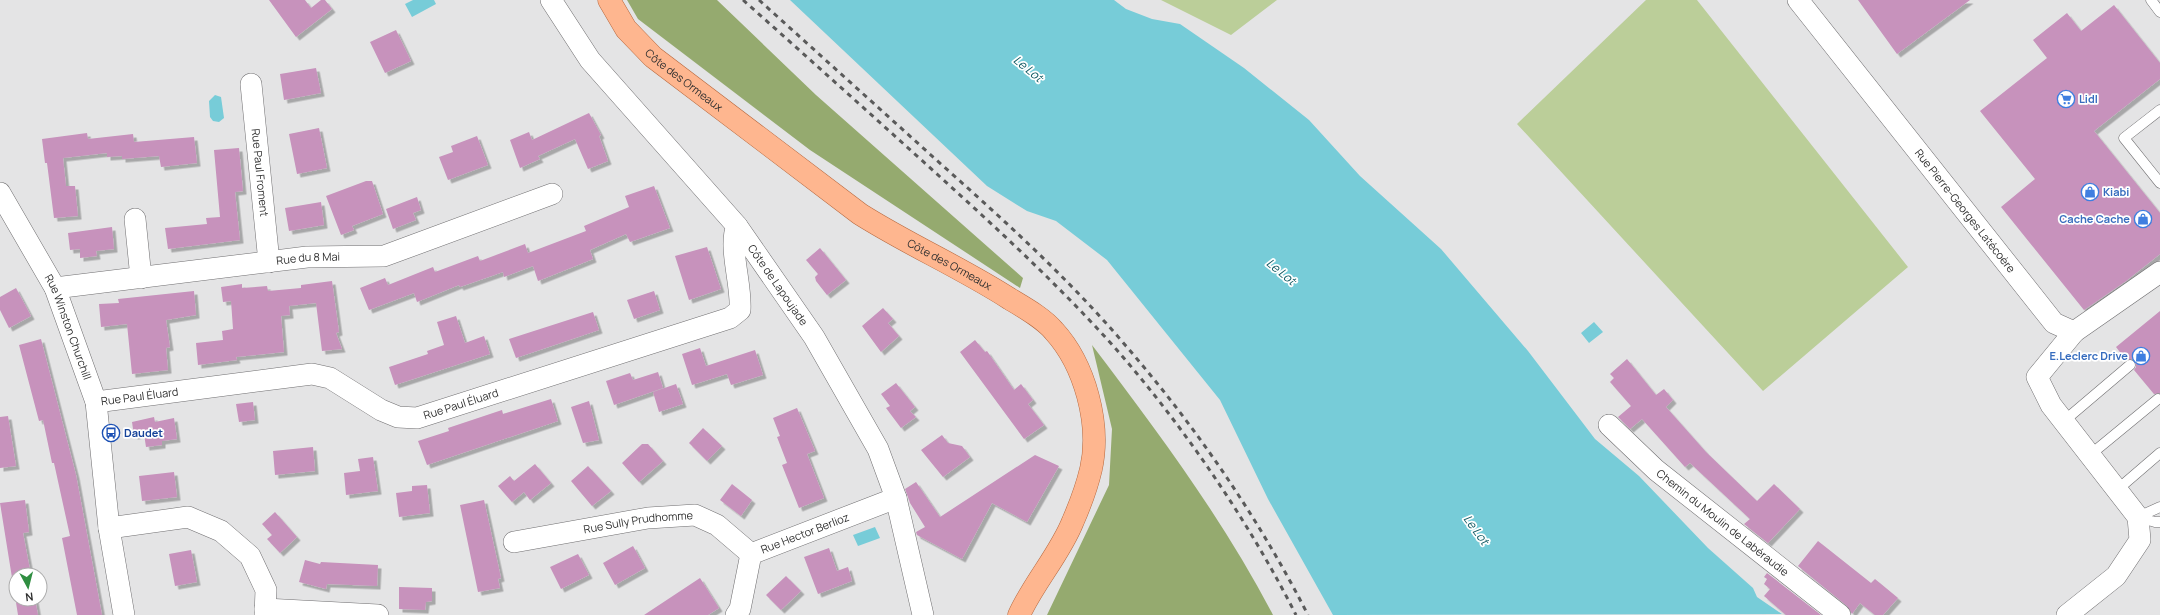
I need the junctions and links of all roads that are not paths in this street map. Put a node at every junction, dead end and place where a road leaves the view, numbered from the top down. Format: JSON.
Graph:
{"nodes":[{"id":1,"x":551,"y":0,"type":"edge"},
{"id":2,"x":609,"y":0,"type":"edge"},
{"id":3,"x":1798,"y":0,"type":"edge"},
{"id":4,"x":2151,"y":0,"type":"edge"},
{"id":5,"x":2160,"y":12,"type":"edge"},
{"id":6,"x":251,"y":84,"type":"dead end"},
{"id":7,"x":2160,"y":110,"type":"edge"},
{"id":8,"x":2160,"y":184,"type":"edge"},
{"id":9,"x":0,"y":193,"type":"edge"},
{"id":10,"x":552,"y":194,"type":"dead end"},
{"id":11,"x":135,"y":219,"type":"dead end"},
{"id":12,"x":737,"y":226,"type":"junction"},
{"id":13,"x":269,"y":262,"type":"junction"},
{"id":14,"x":2160,"y":272,"type":"edge"},
{"id":15,"x":141,"y":278,"type":"junction"},
{"id":16,"x":55,"y":288,"type":"junction"},
{"id":17,"x":2074,"y":332,"type":"junction"},
{"id":18,"x":2130,"y":365,"type":"dead end"},
{"id":19,"x":2158,"y":399,"type":"dead end"},
{"id":20,"x":96,"y":402,"type":"junction"},
{"id":21,"x":2064,"y":421,"type":"junction"},
{"id":22,"x":1609,"y":425,"type":"dead end"},
{"id":23,"x":2160,"y":453,"type":"edge"},
{"id":24,"x":2090,"y":454,"type":"junction"},
{"id":25,"x":2117,"y":490,"type":"junction"},
{"id":26,"x":896,"y":498,"type":"junction"},
{"id":27,"x":2160,"y":507,"type":"edge"},
{"id":28,"x":2138,"y":517,"type":"junction"},
{"id":29,"x":2160,"y":522,"type":"edge"},
{"id":30,"x":109,"y":528,"type":"junction"},
{"id":31,"x":514,"y":542,"type":"dead end"},
{"id":32,"x":751,"y":554,"type":"junction"},
{"id":33,"x":265,"y":612,"type":"edge"},
{"id":34,"x":124,"y":615,"type":"edge"},
{"id":35,"x":378,"y":615,"type":"edge"},
{"id":36,"x":736,"y":615,"type":"edge"},
{"id":37,"x":923,"y":615,"type":"edge"},
{"id":38,"x":1019,"y":615,"type":"edge"},
{"id":39,"x":1840,"y":615,"type":"edge"},
{"id":40,"x":2067,"y":615,"type":"edge"}],
"edges":[{"from":1,"to":12,"type":"street","name":"Côte de Lapoujade"},
{"from":2,"to":38,"type":"main road","name":"Côte des Ormeaux"},
{"from":3,"to":17,"type":"street","name":"Rue Pierre-Georges Latécoère"},
{"from":4,"to":5,"type":"lane"},
{"from":6,"to":13,"type":"street","name":"Rue Paul Froment"},
{"from":7,"to":8,"type":"lane"},
{"from":9,"to":16,"type":"street","name":"Rue Winston Churchill"},
{"from":10,"to":13,"type":"street","name":"Rue du 8 Mai"},
{"from":11,"to":15,"type":"street"},
{"from":12,"to":20,"type":"street","name":"Rue Paul Éluard"},
{"from":12,"to":26,"type":"street","name":"Côte de Lapoujade"},
{"from":13,"to":15,"type":"street","name":"Rue du 8 Mai"},
{"from":14,"to":17,"type":"street"},
{"from":15,"to":16,"type":"street","name":"Rue du 8 Mai"},
{"from":16,"to":20,"type":"street","name":"Rue Winston Churchill"},
{"from":17,"to":21,"type":"street"},
{"from":18,"to":21,"type":"lane"},
{"from":19,"to":24,"type":"lane"},
{"from":20,"to":30,"type":"street","name":"Rue Winston Churchill"},
{"from":21,"to":24,"type":"street"},
{"from":22,"to":39,"type":"street","name":"Chemin du Moulin de Labéraudie"},
{"from":23,"to":25,"type":"lane"},
{"from":24,"to":25,"type":"street"},
{"from":25,"to":28,"type":"street"},
{"from":26,"to":32,"type":"street","name":"Rue Hector Berlioz"},
{"from":26,"to":37,"type":"street","name":"Côte de Lapoujade"},
{"from":27,"to":28,"type":"lane"},
{"from":28,"to":29,"type":"lane"},
{"from":28,"to":40,"type":"street"},
{"from":30,"to":33,"type":"street"},
{"from":30,"to":34,"type":"street","name":"Rue Winston Churchill"},
{"from":31,"to":32,"type":"street","name":"Rue Sully Prudhomme"},
{"from":32,"to":36,"type":"street","name":"Rue Hector Berlioz"},
{"from":33,"to":35,"type":"street"}]}
